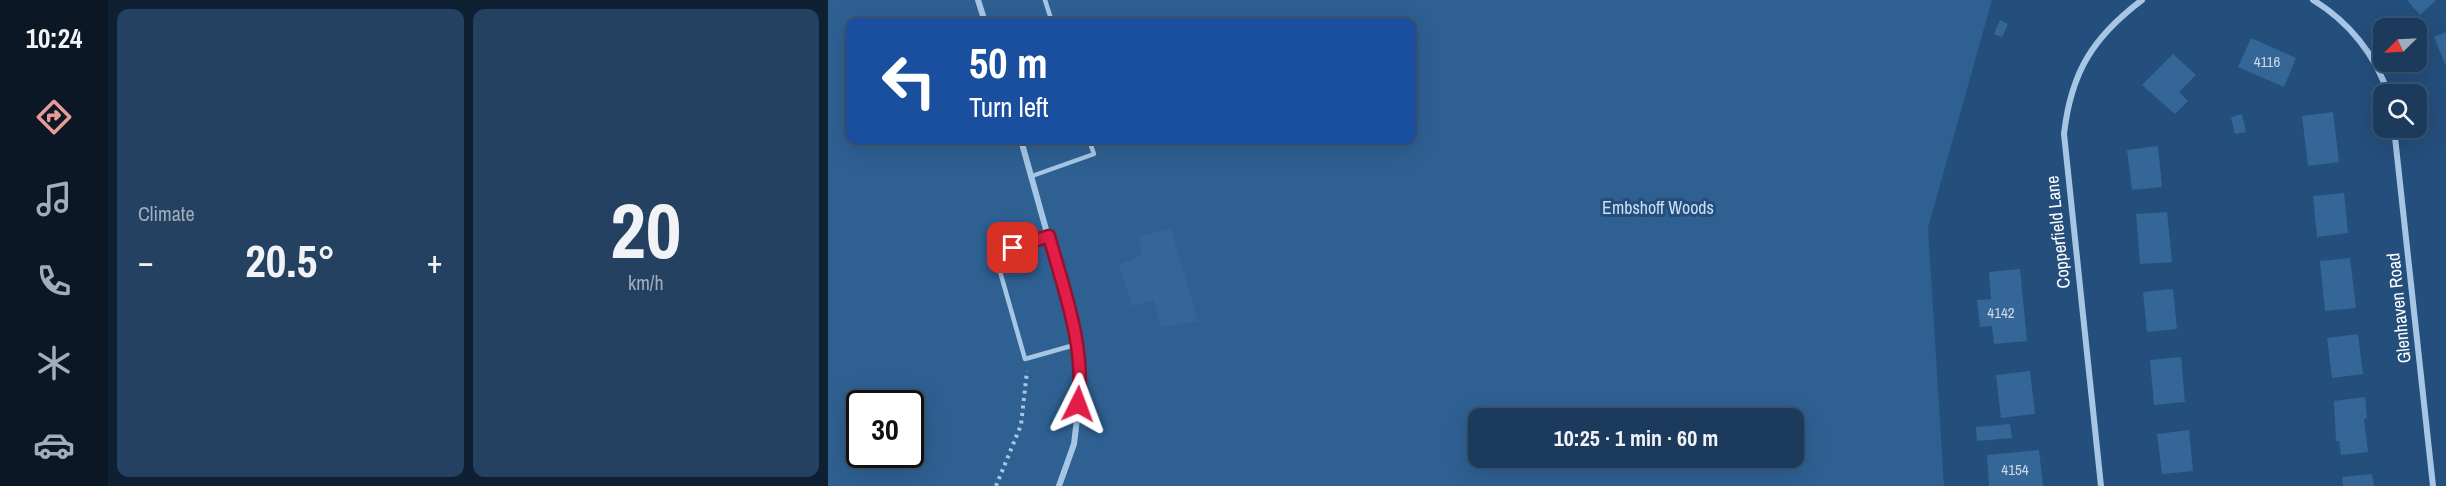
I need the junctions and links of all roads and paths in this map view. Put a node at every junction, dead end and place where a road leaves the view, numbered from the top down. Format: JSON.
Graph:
{"nodes":[{"id":1,"x":978,"y":0,"type":"edge"},
{"id":2,"x":1045,"y":0,"type":"edge"},
{"id":3,"x":2142,"y":0,"type":"edge"},
{"id":4,"x":2313,"y":0,"type":"edge"},
{"id":5,"x":984,"y":18,"type":"edge"},
{"id":6,"x":1051,"y":18,"type":"edge"},
{"id":7,"x":2384,"y":84,"type":"edge"},
{"id":8,"x":2395,"y":138,"type":"edge"},
{"id":9,"x":1022,"y":144,"type":"edge"},
{"id":10,"x":1090,"y":144,"type":"edge"},
{"id":11,"x":1032,"y":176,"type":"junction"},
{"id":12,"x":1049,"y":236,"type":"junction"},
{"id":13,"x":1078,"y":344,"type":"junction"},
{"id":14,"x":1028,"y":358,"type":"junction"},
{"id":15,"x":996,"y":486,"type":"edge"},
{"id":16,"x":1059,"y":486,"type":"edge"},
{"id":17,"x":2101,"y":486,"type":"edge"},
{"id":18,"x":2433,"y":486,"type":"edge"}],
"edges":[{"from":1,"to":5,"type":"street"},
{"from":2,"to":6,"type":"lane"},
{"from":3,"to":17,"type":"street","name":"Copperfield Lane"},
{"from":4,"to":7,"type":"street"},
{"from":8,"to":18,"type":"street","name":"Glenhaven Road"},
{"from":9,"to":11,"type":"street"},
{"from":10,"to":11,"type":"lane"},
{"from":11,"to":12,"type":"street"},
{"from":12,"to":13,"type":"street"},
{"from":12,"to":14,"type":"lane"},
{"from":13,"to":14,"type":"lane"},
{"from":13,"to":16,"type":"street"},
{"from":14,"to":15,"type":"path"}]}
